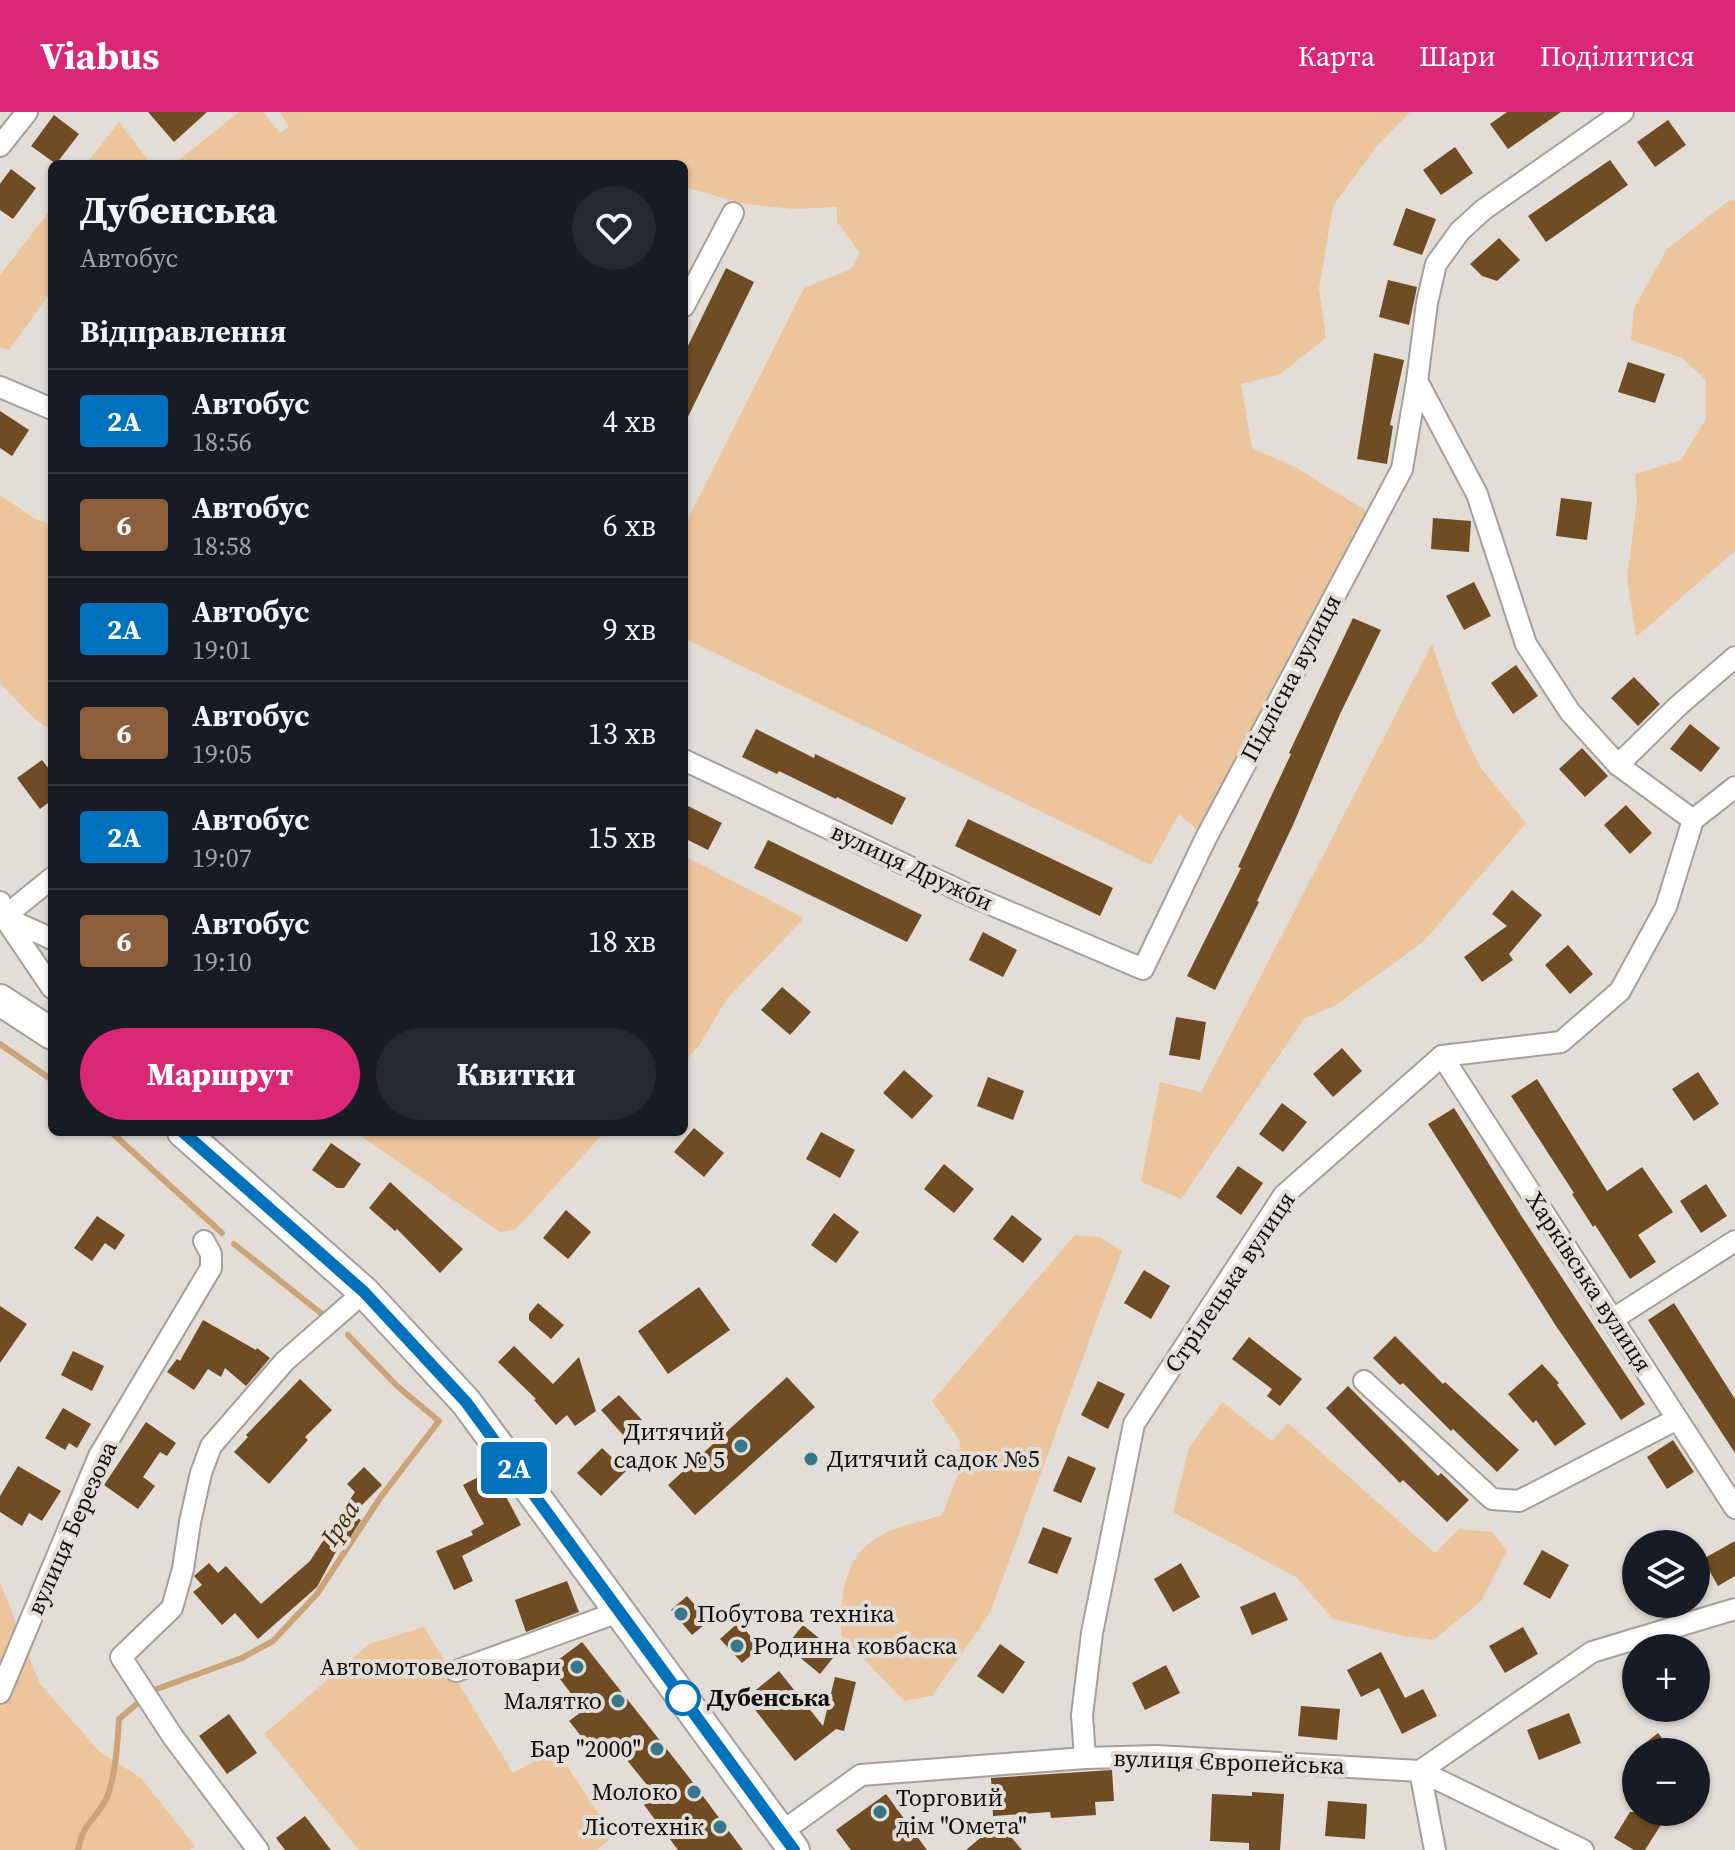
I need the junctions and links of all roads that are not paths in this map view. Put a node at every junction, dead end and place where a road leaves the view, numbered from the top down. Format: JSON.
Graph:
{"nodes":[{"id":1,"x":27,"y":112,"type":"edge"},
{"id":2,"x":1623,"y":112,"type":"edge"},
{"id":3,"x":0,"y":146,"type":"edge"},
{"id":4,"x":733,"y":213,"type":"dead end"},
{"id":5,"x":688,"y":298,"type":"edge"},
{"id":6,"x":1417,"y":381,"type":"junction"},
{"id":7,"x":0,"y":387,"type":"edge"},
{"id":8,"x":48,"y":407,"type":"edge"},
{"id":9,"x":1735,"y":657,"type":"edge"},
{"id":10,"x":688,"y":762,"type":"edge"},
{"id":11,"x":1618,"y":765,"type":"junction"},
{"id":12,"x":1735,"y":787,"type":"edge"},
{"id":13,"x":1693,"y":820,"type":"junction"},
{"id":14,"x":48,"y":880,"type":"edge"},
{"id":15,"x":2,"y":909,"type":"edge"},
{"id":16,"x":48,"y":937,"type":"edge"},
{"id":17,"x":1143,"y":969,"type":"joint"},
{"id":18,"x":48,"y":982,"type":"edge"},
{"id":19,"x":0,"y":1000,"type":"edge"},
{"id":20,"x":48,"y":1031,"type":"edge"},
{"id":21,"x":1442,"y":1056,"type":"junction"},
{"id":22,"x":188,"y":1136,"type":"edge"},
{"id":23,"x":204,"y":1241,"type":"dead end"},
{"id":24,"x":1735,"y":1241,"type":"edge"},
{"id":25,"x":364,"y":1292,"type":"junction"},
{"id":26,"x":1613,"y":1319,"type":"junction"},
{"id":27,"x":1364,"y":1381,"type":"dead end"},
{"id":28,"x":1677,"y":1419,"type":"junction"},
{"id":29,"x":1735,"y":1508,"type":"edge"},
{"id":30,"x":1735,"y":1609,"type":"edge"},
{"id":31,"x":621,"y":1611,"type":"junction"},
{"id":32,"x":456,"y":1671,"type":"dead end"},
{"id":33,"x":0,"y":1693,"type":"edge"},
{"id":34,"x":1085,"y":1758,"type":"junction"},
{"id":35,"x":1420,"y":1771,"type":"junction"},
{"id":36,"x":787,"y":1841,"type":"edge"},
{"id":37,"x":258,"y":1850,"type":"edge"},
{"id":38,"x":1435,"y":1850,"type":"edge"},
{"id":39,"x":1583,"y":1850,"type":"edge"}],
"edges":[{"from":1,"to":3,"type":"street"},
{"from":2,"to":6,"type":"street","name":"Підлісна вулиця"},
{"from":4,"to":5,"type":"street"},
{"from":6,"to":11,"type":"street"},
{"from":6,"to":17,"type":"street","name":"Підлісна вулиця"},
{"from":7,"to":8,"type":"street"},
{"from":9,"to":11,"type":"street"},
{"from":10,"to":17,"type":"street","name":"вулиця Дружби"},
{"from":11,"to":13,"type":"street"},
{"from":12,"to":13,"type":"street"},
{"from":13,"to":21,"type":"street"},
{"from":14,"to":15,"type":"street"},
{"from":15,"to":16,"type":"street"},
{"from":15,"to":18,"type":"street"},
{"from":19,"to":20,"type":"main road"},
{"from":21,"to":26,"type":"street","name":"Харківська вулиця"},
{"from":21,"to":34,"type":"street","name":"Стрілецька вулиця"},
{"from":22,"to":25,"type":"main road"},
{"from":23,"to":33,"type":"street","name":"вулиця Березова"},
{"from":24,"to":26,"type":"street"},
{"from":25,"to":31,"type":"main road"},
{"from":25,"to":37,"type":"street"},
{"from":26,"to":28,"type":"street","name":"Харківська вулиця"},
{"from":27,"to":28,"type":"street"},
{"from":28,"to":29,"type":"street","name":"Харківська вулиця"},
{"from":30,"to":35,"type":"street"},
{"from":31,"to":32,"type":"street"},
{"from":31,"to":36,"type":"main road"},
{"from":34,"to":35,"type":"street","name":"вулиця Європейська"},
{"from":34,"to":36,"type":"street","name":"вулиця Європейська"},
{"from":35,"to":38,"type":"street"},
{"from":35,"to":39,"type":"street","name":"вулиця Європейська"}]}
